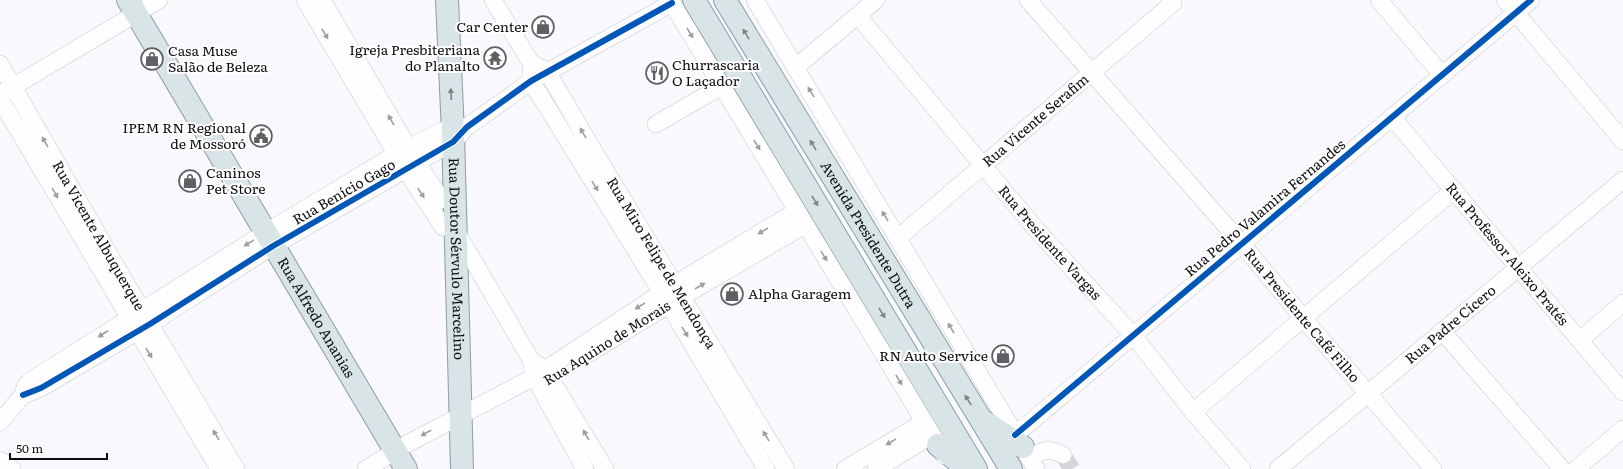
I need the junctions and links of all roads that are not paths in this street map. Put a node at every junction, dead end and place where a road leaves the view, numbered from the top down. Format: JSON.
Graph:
{"nodes":[{"id":1,"x":305,"y":0,"type":"edge"},
{"id":2,"x":322,"y":0,"type":"edge"},
{"id":3,"x":433,"y":0,"type":"edge"},
{"id":4,"x":447,"y":0,"type":"edge"},
{"id":5,"x":493,"y":0,"type":"edge"},
{"id":6,"x":694,"y":0,"type":"edge"},
{"id":7,"x":725,"y":0,"type":"edge"},
{"id":8,"x":755,"y":0,"type":"edge"},
{"id":9,"x":876,"y":0,"type":"edge"},
{"id":10,"x":1028,"y":0,"type":"edge"},
{"id":11,"x":1379,"y":0,"type":"edge"},
{"id":12,"x":1505,"y":0,"type":"edge"},
{"id":13,"x":1531,"y":0,"type":"edge"},
{"id":14,"x":671,"y":1,"type":"edge"},
{"id":15,"x":1171,"y":2,"type":"edge"},
{"id":16,"x":143,"y":4,"type":"edge"},
{"id":17,"x":1516,"y":13,"type":"junction"},
{"id":18,"x":858,"y":16,"type":"junction"},
{"id":19,"x":532,"y":63,"type":"junction"},
{"id":20,"x":0,"y":64,"type":"edge"},
{"id":21,"x":796,"y":67,"type":"junction"},
{"id":22,"x":547,"y":71,"type":"junction"},
{"id":23,"x":1091,"y":74,"type":"junction"},
{"id":24,"x":1442,"y":75,"type":"junction"},
{"id":25,"x":531,"y":81,"type":"junction"},
{"id":26,"x":722,"y":86,"type":"junction"},
{"id":27,"x":6,"y":90,"type":"edge"},
{"id":28,"x":0,"y":99,"type":"edge"},
{"id":29,"x":1392,"y":117,"type":"junction"},
{"id":30,"x":656,"y":124,"type":"dead end"},
{"id":31,"x":450,"y":135,"type":"junction"},
{"id":32,"x":1623,"y":141,"type":"edge"},
{"id":33,"x":593,"y":150,"type":"junction"},
{"id":34,"x":402,"y":151,"type":"junction"},
{"id":35,"x":578,"y":158,"type":"junction"},
{"id":36,"x":983,"y":166,"type":"junction"},
{"id":37,"x":411,"y":167,"type":"junction"},
{"id":38,"x":1623,"y":180,"type":"edge"},
{"id":39,"x":1454,"y":190,"type":"junction"},
{"id":40,"x":442,"y":200,"type":"junction"},
{"id":41,"x":801,"y":218,"type":"junction"},
{"id":42,"x":449,"y":228,"type":"junction"},
{"id":43,"x":274,"y":237,"type":"junction"},
{"id":44,"x":898,"y":238,"type":"junction"},
{"id":45,"x":1242,"y":244,"type":"junction"},
{"id":46,"x":1518,"y":268,"type":"junction"},
{"id":47,"x":672,"y":294,"type":"junction"},
{"id":48,"x":1623,"y":303,"type":"edge"},
{"id":49,"x":1303,"y":318,"type":"junction"},
{"id":50,"x":139,"y":321,"type":"junction"},
{"id":51,"x":1442,"y":331,"type":"junction"},
{"id":52,"x":1133,"y":335,"type":"junction"},
{"id":53,"x":1580,"y":340,"type":"junction"},
{"id":54,"x":542,"y":377,"type":"junction"},
{"id":55,"x":1623,"y":392,"type":"edge"},
{"id":56,"x":1368,"y":394,"type":"junction"},
{"id":57,"x":1193,"y":412,"type":"junction"},
{"id":58,"x":980,"y":420,"type":"junction"},
{"id":59,"x":457,"y":421,"type":"junction"},
{"id":60,"x":0,"y":422,"type":"edge"},
{"id":61,"x":1623,"y":429,"type":"edge"},
{"id":62,"x":931,"y":434,"type":"junction"},
{"id":63,"x":1026,"y":452,"type":"edge"},
{"id":64,"x":1063,"y":455,"type":"tunnel mouth"},
{"id":65,"x":0,"y":460,"type":"edge"},
{"id":66,"x":220,"y":461,"type":"edge"},
{"id":67,"x":403,"y":461,"type":"edge"},
{"id":68,"x":12,"y":469,"type":"edge"},
{"id":69,"x":236,"y":469,"type":"edge"},
{"id":70,"x":366,"y":469,"type":"edge"},
{"id":71,"x":448,"y":469,"type":"edge"},
{"id":72,"x":462,"y":469,"type":"edge"},
{"id":73,"x":585,"y":469,"type":"edge"},
{"id":74,"x":605,"y":469,"type":"edge"},
{"id":75,"x":766,"y":469,"type":"edge"},
{"id":76,"x":786,"y":469,"type":"edge"},
{"id":77,"x":845,"y":469,"type":"edge"},
{"id":78,"x":876,"y":469,"type":"edge"},
{"id":79,"x":953,"y":469,"type":"edge"},
{"id":80,"x":967,"y":469,"type":"edge"},
{"id":81,"x":976,"y":469,"type":"edge"},
{"id":82,"x":1011,"y":469,"type":"edge"},
{"id":83,"x":1242,"y":469,"type":"edge"},
{"id":84,"x":1278,"y":469,"type":"edge"},
{"id":85,"x":1433,"y":469,"type":"edge"},
{"id":86,"x":1562,"y":469,"type":"edge"},
{"id":87,"x":1576,"y":469,"type":"edge"}],
"edges":[{"from":1,"to":34,"type":"street","one_way":true},
{"from":34,"to":2,"type":"street","one_way":true},
{"from":3,"to":31,"type":"main road","name":"Rua Doutor Sérvulo Marcelino"},
{"from":31,"to":4,"type":"main road","name":"Rua Doutor Sérvulo Marcelino","one_way":true},
{"from":5,"to":19,"type":"street"},
{"from":6,"to":81,"type":"main road","name":"Avenida Presidente Dutra","one_way":true},
{"from":58,"to":7,"type":"main road","name":"Avenida Presidente Dutra","one_way":true},
{"from":8,"to":21,"type":"street","name":"Avenida Presidente Dutra"},
{"from":9,"to":18,"type":"street"},
{"from":10,"to":23,"type":"street","name":"Rua Presidente Café Filho"},
{"from":11,"to":24,"type":"street"},
{"from":12,"to":17,"type":"street"},
{"from":13,"to":17,"type":"street","name":"Rua Pedro Valamira Fernandes"},
{"from":14,"to":22,"type":"street","name":"Rua Benício Gago"},
{"from":14,"to":26,"type":"street","one_way":true},
{"from":15,"to":23,"type":"street","name":"Rua Vicente Serafim"},
{"from":16,"to":27,"type":"street"},
{"from":16,"to":43,"type":"main road","name":"Rua Alfredo Ananias"},
{"from":17,"to":24,"type":"street","name":"Rua Pedro Valamira Fernandes"},
{"from":17,"to":32,"type":"street"},
{"from":18,"to":21,"type":"street"},
{"from":18,"to":36,"type":"street","name":"Rua Presidente Vargas"},
{"from":19,"to":22,"type":"street"},
{"from":19,"to":25,"type":"street"},
{"from":20,"to":27,"type":"street","name":"Rua Vicente Albuquerque"},
{"from":44,"to":21,"type":"street","name":"Avenida Presidente Dutra","one_way":true},
{"from":22,"to":25,"type":"street","name":"Rua Benício Gago"},
{"from":33,"to":22,"type":"street","name":"Rua Miro Felipe de Mendonça","one_way":true},
{"from":23,"to":36,"type":"street","name":"Rua Vicente Serafim"},
{"from":23,"to":45,"type":"street","name":"Rua Presidente Café Filho"},
{"from":24,"to":29,"type":"street","name":"Rua Pedro Valamira Fernandes"},
{"from":25,"to":31,"type":"street","name":"Rua Benício Gago"},
{"from":25,"to":35,"type":"street","name":"Rua Miro Felipe de Mendonça"},
{"from":26,"to":30,"type":"street"},
{"from":26,"to":41,"type":"street","one_way":true},
{"from":50,"to":27,"type":"street","name":"Rua Vicente Albuquerque","one_way":true},
{"from":28,"to":50,"type":"street","name":"Rua Vicente Albuquerque","one_way":true},
{"from":29,"to":39,"type":"street","name":"Rua Professor Aleixo Pratés"},
{"from":29,"to":45,"type":"street","name":"Rua Pedro Valamira Fernandes"},
{"from":31,"to":34,"type":"street","name":"Rua Benício Gago"},
{"from":31,"to":37,"type":"street","name":"Rua Benício Gago"},
{"from":31,"to":40,"type":"main road","name":"Rua Doutor Sérvulo Marcelino"},
{"from":31,"to":42,"type":"main road","name":"Rua Doutor Sérvulo Marcelino"},
{"from":33,"to":35,"type":"street"},
{"from":33,"to":47,"type":"street","name":"Rua Miro Felipe de Mendonça"},
{"from":34,"to":37,"type":"street"},
{"from":34,"to":43,"type":"street","name":"Rua Benício Gago"},
{"from":35,"to":47,"type":"street","name":"Rua Miro Felipe de Mendonça","one_way":true},
{"from":36,"to":44,"type":"street","name":"Rua Vicente Serafim"},
{"from":36,"to":52,"type":"street","name":"Rua Presidente Vargas"},
{"from":37,"to":40,"type":"street"},
{"from":37,"to":42,"type":"street","one_way":true},
{"from":37,"to":43,"type":"street","name":"Rua Benício Gago"},
{"from":38,"to":46,"type":"street","name":"Rua Padre Cícero"},
{"from":39,"to":46,"type":"street","name":"Rua Professor Aleixo Pratés"},
{"from":39,"to":49,"type":"street"},
{"from":40,"to":42,"type":"main road","name":"Rua Doutor Sérvulo Marcelino"},
{"from":41,"to":47,"type":"street","name":"Rua Aquino de Morais"},
{"from":41,"to":62,"type":"street","one_way":true},
{"from":42,"to":54,"type":"street"},
{"from":42,"to":59,"type":"main road","name":"Rua Doutor Sérvulo Marcelino"},
{"from":43,"to":50,"type":"street","name":"Rua Benício Gago"},
{"from":43,"to":67,"type":"main road","name":"Rua Alfredo Ananias"},
{"from":63,"to":44,"type":"street","name":"Avenida Presidente Dutra","one_way":true},
{"from":45,"to":49,"type":"street","name":"Rua Presidente Café Filho"},
{"from":45,"to":52,"type":"street","name":"Rua Pedro Valamira Fernandes"},
{"from":46,"to":51,"type":"street","name":"Rua Padre Cícero"},
{"from":46,"to":53,"type":"street","name":"Rua Professor Aleixo Pratés"},
{"from":47,"to":54,"type":"street","name":"Rua Aquino de Morais"},
{"from":47,"to":75,"type":"street","name":"Rua Miro Felipe de Mendonça","one_way":true},
{"from":76,"to":47,"type":"street","name":"Rua Miro Felipe de Mendonça","one_way":true},
{"from":48,"to":53,"type":"street"},
{"from":49,"to":56,"type":"street","name":"Rua Presidente Café Filho"},
{"from":49,"to":57,"type":"street"},
{"from":50,"to":60,"type":"street","name":"Rua Benício Gago"},
{"from":50,"to":66,"type":"street","name":"Rua Vicente Albuquerque"},
{"from":51,"to":56,"type":"street","name":"Rua Padre Cícero"},
{"from":51,"to":86,"type":"street"},
{"from":52,"to":57,"type":"street","name":"Rua Presidente Vargas"},
{"from":52,"to":63,"type":"street","name":"Rua Pedro Valamira Fernandes"},
{"from":53,"to":55,"type":"street","name":"Rua Professor Aleixo Pratés"},
{"from":54,"to":59,"type":"street","name":"Rua Aquino de Morais"},
{"from":54,"to":73,"type":"street"},
{"from":74,"to":54,"type":"street","one_way":true},
{"from":56,"to":84,"type":"street","name":"Rua Padre Cícero"},
{"from":56,"to":85,"type":"street","name":"Rua Presidente Café Filho"},
{"from":57,"to":83,"type":"street","name":"Rua Presidente Vargas"},
{"from":58,"to":63,"type":"main road"},
{"from":58,"to":82,"type":"main road","name":"Avenida Presidente Dutra"},
{"from":59,"to":67,"type":"street","name":"Rua Aquino de Morais","one_way":true},
{"from":59,"to":71,"type":"main road","name":"Rua Doutor Sérvulo Marcelino"},
{"from":59,"to":72,"type":"main road","name":"Rua Doutor Sérvulo Marcelino"},
{"from":61,"to":87,"type":"street"},
{"from":62,"to":77,"type":"street","one_way":true},
{"from":62,"to":78,"type":"street"},
{"from":62,"to":79,"type":"street"},
{"from":62,"to":80,"type":"main road"},
{"from":63,"to":64,"type":"street"},
{"from":65,"to":68,"type":"street"},
{"from":66,"to":69,"type":"street","name":"Rua Vicente Albuquerque"},
{"from":67,"to":70,"type":"street","name":"Rua Aquino de Morais"}]}
